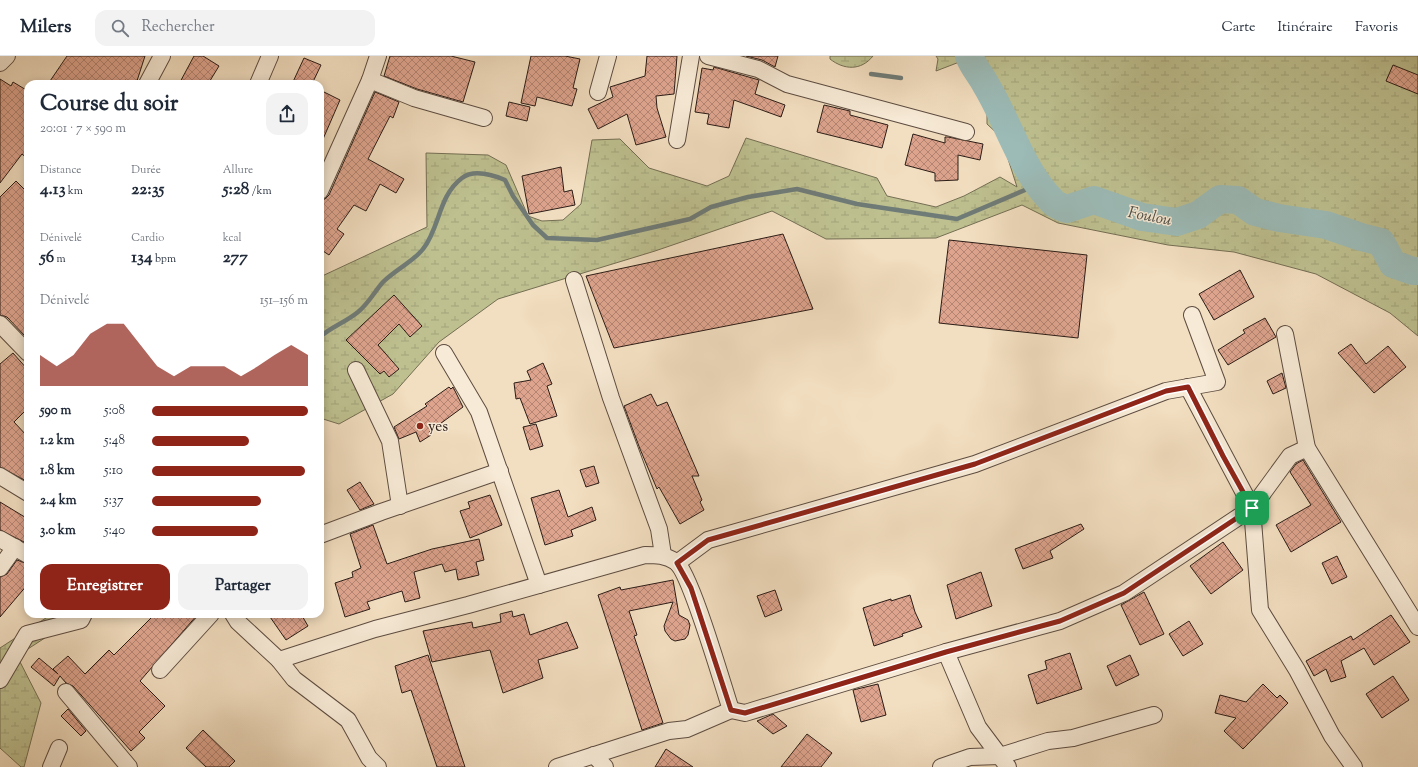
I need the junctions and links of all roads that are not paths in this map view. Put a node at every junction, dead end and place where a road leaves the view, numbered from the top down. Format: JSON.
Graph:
{"nodes":[{"id":1,"x":7,"y":56,"type":"edge"},
{"id":2,"x":162,"y":56,"type":"edge"},
{"id":3,"x":270,"y":56,"type":"edge"},
{"id":4,"x":378,"y":56,"type":"edge"},
{"id":5,"x":608,"y":56,"type":"edge"},
{"id":6,"x":691,"y":56,"type":"edge"},
{"id":7,"x":708,"y":56,"type":"edge"},
{"id":8,"x":0,"y":64,"type":"edge"},
{"id":9,"x":149,"y":80,"type":"edge"},
{"id":10,"x":260,"y":80,"type":"edge"},
{"id":11,"x":370,"y":80,"type":"junction"},
{"id":12,"x":598,"y":92,"type":"dead end"},
{"id":13,"x":484,"y":118,"type":"dead end"},
{"id":14,"x":966,"y":132,"type":"dead end"},
{"id":15,"x":676,"y":140,"type":"dead end"},
{"id":16,"x":324,"y":182,"type":"edge"},
{"id":17,"x":574,"y":280,"type":"dead end"},
{"id":18,"x":1192,"y":315,"type":"dead end"},
{"id":19,"x":0,"y":324,"type":"edge"},
{"id":20,"x":1285,"y":334,"type":"dead end"},
{"id":21,"x":24,"y":349,"type":"edge"},
{"id":22,"x":444,"y":353,"type":"dead end"},
{"id":23,"x":356,"y":370,"type":"dead end"},
{"id":24,"x":1188,"y":387,"type":"junction"},
{"id":25,"x":1308,"y":448,"type":"junction"},
{"id":26,"x":500,"y":471,"type":"junction"},
{"id":27,"x":0,"y":476,"type":"edge"},
{"id":28,"x":24,"y":491,"type":"edge"},
{"id":29,"x":400,"y":506,"type":"junction"},
{"id":30,"x":1252,"y":508,"type":"junction"},
{"id":31,"x":324,"y":534,"type":"edge"},
{"id":32,"x":0,"y":539,"type":"edge"},
{"id":33,"x":21,"y":551,"type":"edge"},
{"id":34,"x":663,"y":555,"type":"junction"},
{"id":35,"x":677,"y":563,"type":"junction"},
{"id":36,"x":0,"y":568,"type":"edge"},
{"id":37,"x":539,"y":585,"type":"junction"},
{"id":38,"x":75,"y":618,"type":"edge"},
{"id":39,"x":207,"y":618,"type":"edge"},
{"id":40,"x":236,"y":618,"type":"edge"},
{"id":41,"x":1418,"y":627,"type":"edge"},
{"id":42,"x":946,"y":652,"type":"junction"},
{"id":43,"x":279,"y":660,"type":"junction"},
{"id":44,"x":160,"y":670,"type":"dead end"},
{"id":45,"x":0,"y":680,"type":"edge"},
{"id":46,"x":66,"y":692,"type":"dead end"},
{"id":47,"x":731,"y":710,"type":"junction"},
{"id":48,"x":1154,"y":715,"type":"dead end"},
{"id":49,"x":59,"y":748,"type":"dead end"},
{"id":50,"x":594,"y":755,"type":"junction"},
{"id":51,"x":1004,"y":762,"type":"edge"},
{"id":52,"x":51,"y":767,"type":"edge"},
{"id":53,"x":129,"y":767,"type":"edge"},
{"id":54,"x":378,"y":767,"type":"edge"},
{"id":55,"x":556,"y":767,"type":"edge"},
{"id":56,"x":605,"y":767,"type":"edge"},
{"id":57,"x":941,"y":767,"type":"edge"},
{"id":58,"x":1354,"y":767,"type":"edge"}],
"edges":[{"from":1,"to":8,"type":"street"},
{"from":2,"to":9,"type":"street"},
{"from":3,"to":10,"type":"street"},
{"from":4,"to":11,"type":"street"},
{"from":5,"to":12,"type":"street"},
{"from":6,"to":15,"type":"street"},
{"from":7,"to":14,"type":"street"},
{"from":11,"to":13,"type":"street"},
{"from":11,"to":16,"type":"street"},
{"from":17,"to":34,"type":"street"},
{"from":18,"to":24,"type":"street"},
{"from":19,"to":21,"type":"street"},
{"from":20,"to":25,"type":"street"},
{"from":22,"to":26,"type":"street"},
{"from":23,"to":29,"type":"street"},
{"from":24,"to":30,"type":"street"},
{"from":24,"to":35,"type":"street"},
{"from":25,"to":30,"type":"street"},
{"from":25,"to":41,"type":"street"},
{"from":26,"to":29,"type":"street"},
{"from":26,"to":37,"type":"street"},
{"from":27,"to":28,"type":"street"},
{"from":29,"to":31,"type":"street"},
{"from":30,"to":42,"type":"street"},
{"from":30,"to":58,"type":"street"},
{"from":32,"to":33,"type":"street"},
{"from":33,"to":36,"type":"street"},
{"from":34,"to":35,"type":"street"},
{"from":34,"to":37,"type":"street"},
{"from":35,"to":47,"type":"street"},
{"from":37,"to":43,"type":"street"},
{"from":38,"to":45,"type":"street"},
{"from":39,"to":44,"type":"street"},
{"from":40,"to":43,"type":"street"},
{"from":42,"to":47,"type":"street"},
{"from":42,"to":51,"type":"street"},
{"from":43,"to":54,"type":"street"},
{"from":46,"to":53,"type":"street"},
{"from":47,"to":50,"type":"street"},
{"from":48,"to":51,"type":"street"},
{"from":49,"to":52,"type":"street"},
{"from":50,"to":55,"type":"street"},
{"from":50,"to":56,"type":"street"},
{"from":51,"to":57,"type":"street"}]}
